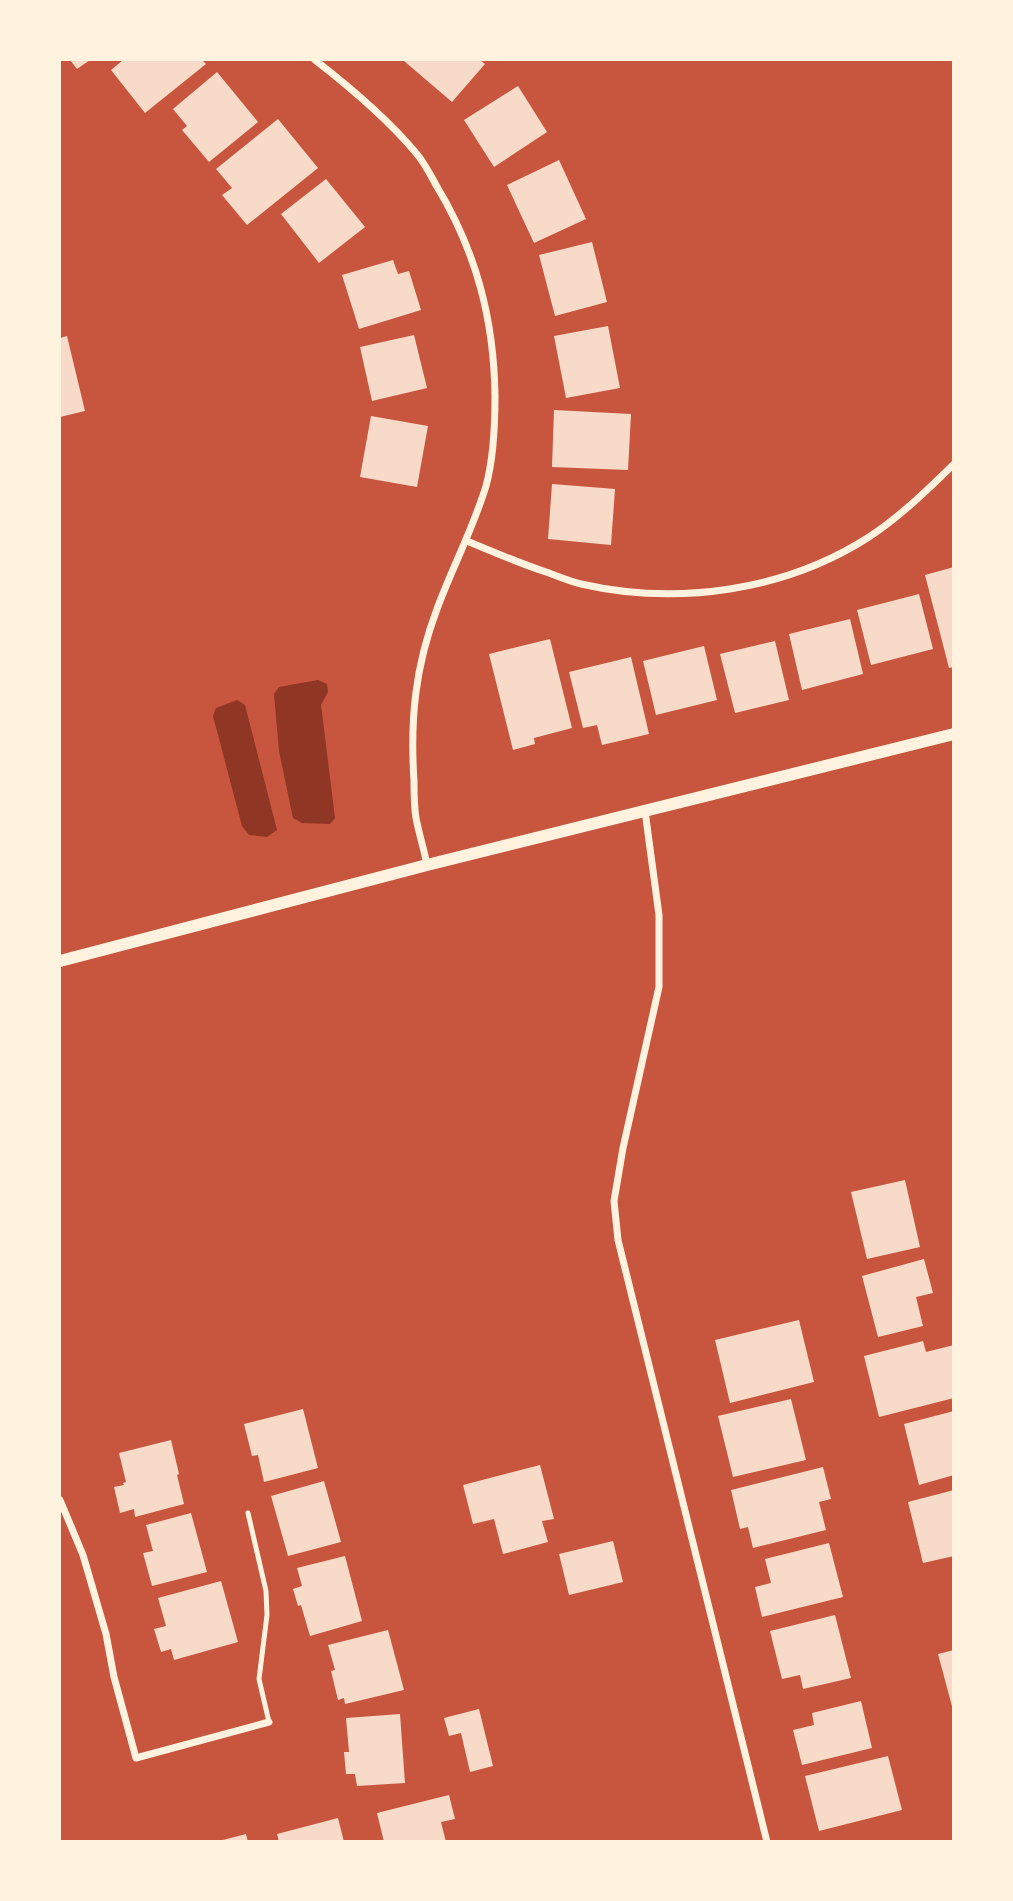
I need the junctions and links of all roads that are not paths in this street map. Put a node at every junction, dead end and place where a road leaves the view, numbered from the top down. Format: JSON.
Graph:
{"nodes":[{"id":1,"x":315,"y":60,"type":"edge"},
{"id":2,"x":954,"y":464,"type":"edge"},
{"id":3,"x":467,"y":541,"type":"junction"},
{"id":4,"x":954,"y":734,"type":"edge"},
{"id":5,"x":645,"y":811,"type":"junction"},
{"id":6,"x":427,"y":865,"type":"junction"},
{"id":7,"x":60,"y":961,"type":"edge"},
{"id":8,"x":60,"y":1500,"type":"edge"},
{"id":9,"x":248,"y":1513,"type":"dead end"},
{"id":10,"x":269,"y":1722,"type":"joint"},
{"id":11,"x":767,"y":1842,"type":"edge"}],
"edges":[{"from":1,"to":3,"type":"street"},
{"from":2,"to":3,"type":"street"},
{"from":3,"to":6,"type":"street"},
{"from":4,"to":5,"type":"street"},
{"from":5,"to":6,"type":"street"},
{"from":5,"to":11,"type":"street"},
{"from":6,"to":7,"type":"street"},
{"from":8,"to":10,"type":"street"},
{"from":9,"to":10,"type":"lane"}]}
